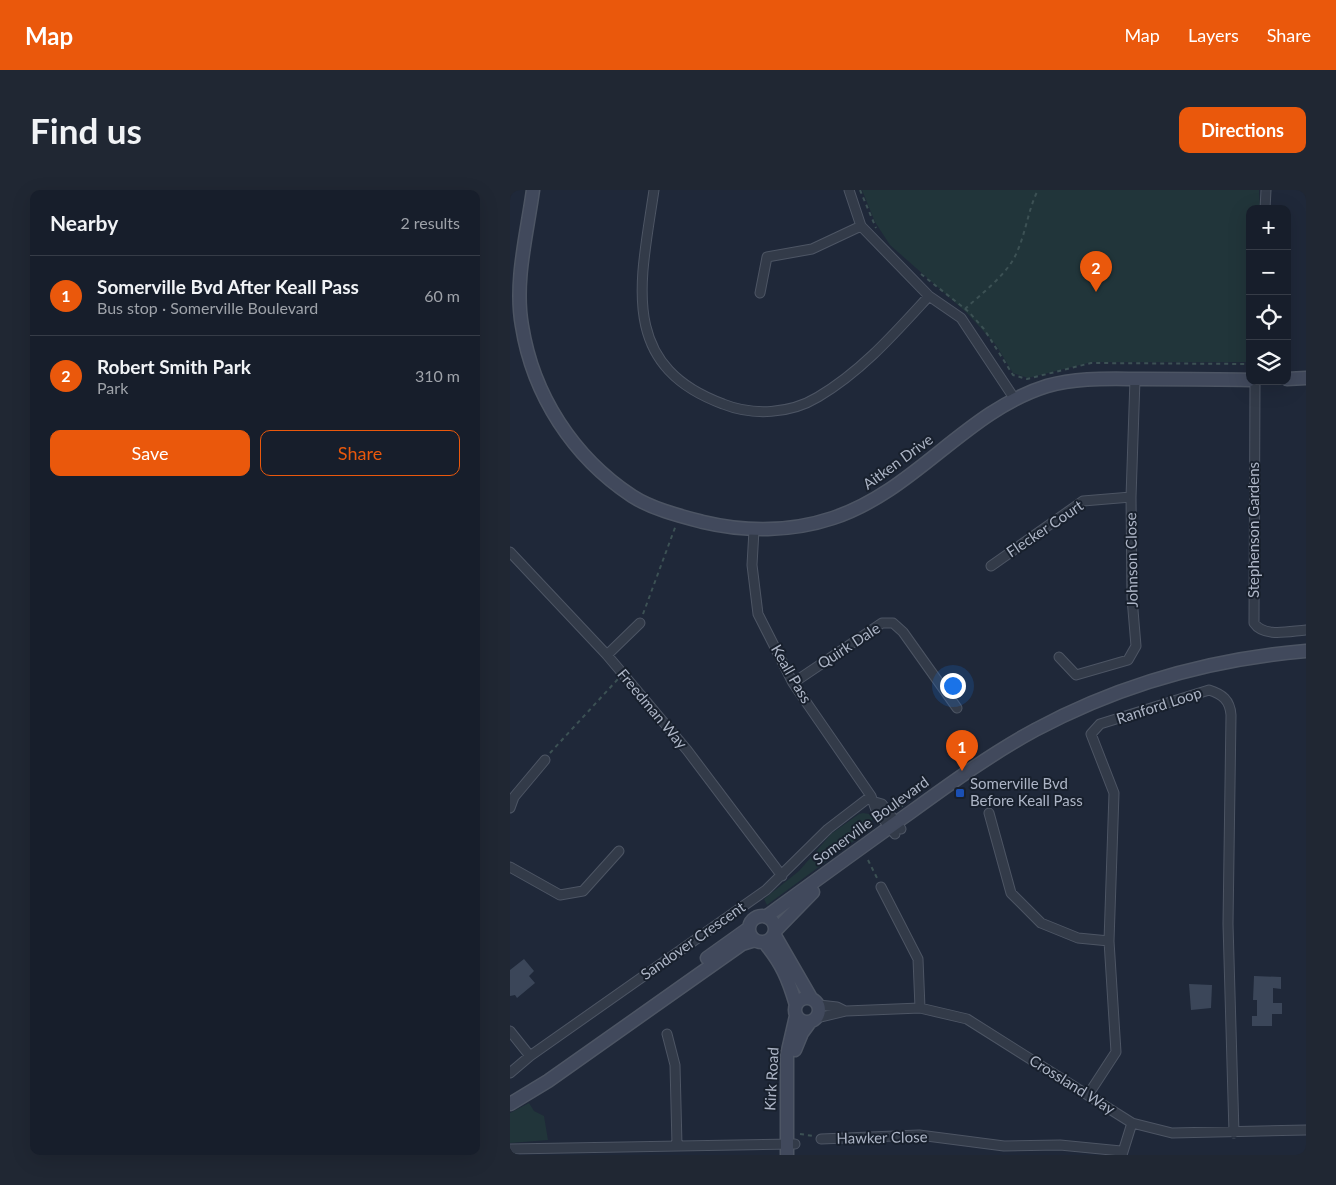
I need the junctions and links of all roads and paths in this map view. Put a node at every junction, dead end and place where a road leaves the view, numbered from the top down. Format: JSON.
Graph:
{"nodes":[{"id":1,"x":533,"y":190,"type":"edge"},
{"id":2,"x":654,"y":190,"type":"edge"},
{"id":3,"x":849,"y":190,"type":"edge"},
{"id":4,"x":860,"y":190,"type":"edge"},
{"id":5,"x":1038,"y":190,"type":"edge"},
{"id":6,"x":1266,"y":190,"type":"edge"},
{"id":7,"x":1265,"y":205,"type":"edge"},
{"id":8,"x":861,"y":226,"type":"junction"},
{"id":9,"x":879,"y":233,"type":"dead end"},
{"id":10,"x":919,"y":272,"type":"dead end"},
{"id":11,"x":760,"y":292,"type":"dead end"},
{"id":12,"x":929,"y":296,"type":"junction"},
{"id":13,"x":966,"y":309,"type":"junction"},
{"id":14,"x":958,"y":316,"type":"junction"},
{"id":15,"x":1246,"y":364,"type":"edge"},
{"id":16,"x":1306,"y":378,"type":"edge"},
{"id":17,"x":1135,"y":379,"type":"junction"},
{"id":18,"x":1291,"y":379,"type":"edge"},
{"id":19,"x":1246,"y":380,"type":"edge"},
{"id":20,"x":1255,"y":385,"type":"edge"},
{"id":21,"x":1014,"y":398,"type":"junction"},
{"id":22,"x":1131,"y":497,"type":"junction"},
{"id":23,"x":679,"y":516,"type":"junction"},
{"id":24,"x":754,"y":530,"type":"junction"},
{"id":25,"x":510,"y":552,"type":"edge"},
{"id":26,"x":991,"y":566,"type":"dead end"},
{"id":27,"x":640,"y":623,"type":"joint"},
{"id":28,"x":1306,"y":630,"type":"edge"},
{"id":29,"x":1306,"y":651,"type":"edge"},
{"id":30,"x":607,"y":655,"type":"junction"},
{"id":31,"x":1059,"y":657,"type":"dead end"},
{"id":32,"x":1306,"y":658,"type":"edge"},
{"id":33,"x":623,"y":674,"type":"junction"},
{"id":34,"x":793,"y":683,"type":"junction"},
{"id":35,"x":957,"y":708,"type":"dead end"},
{"id":36,"x":544,"y":760,"type":"joint"},
{"id":37,"x":873,"y":799,"type":"junction"},
{"id":38,"x":510,"y":808,"type":"edge"},
{"id":39,"x":989,"y":813,"type":"dead end"},
{"id":40,"x":895,"y":828,"type":"junction"},
{"id":41,"x":619,"y":851,"type":"dead end"},
{"id":42,"x":868,"y":860,"type":"dead end"},
{"id":43,"x":510,"y":867,"type":"edge"},
{"id":44,"x":782,"y":876,"type":"junction"},
{"id":45,"x":881,"y":886,"type":"joint"},
{"id":46,"x":766,"y":916,"type":"junction"},
{"id":47,"x":763,"y":935,"type":"junction"},
{"id":48,"x":1109,"y":940,"type":"junction"},
{"id":49,"x":920,"y":1008,"type":"junction"},
{"id":50,"x":796,"y":1011,"type":"junction"},
{"id":51,"x":814,"y":1011,"type":"junction"},
{"id":52,"x":510,"y":1032,"type":"edge"},
{"id":53,"x":667,"y":1034,"type":"dead end"},
{"id":54,"x":530,"y":1056,"type":"junction"},
{"id":55,"x":510,"y":1074,"type":"edge"},
{"id":56,"x":510,"y":1095,"type":"edge"},
{"id":57,"x":1088,"y":1095,"type":"junction"},
{"id":58,"x":510,"y":1104,"type":"edge"},
{"id":59,"x":1132,"y":1123,"type":"junction"},
{"id":60,"x":1306,"y":1130,"type":"edge"},
{"id":61,"x":1234,"y":1133,"type":"junction"},
{"id":62,"x":822,"y":1140,"type":"joint"},
{"id":63,"x":678,"y":1145,"type":"junction"},
{"id":64,"x":793,"y":1146,"type":"edge"},
{"id":65,"x":510,"y":1149,"type":"edge"},
{"id":66,"x":1004,"y":1150,"type":"edge"},
{"id":67,"x":1122,"y":1153,"type":"edge"}],
"edges":[{"from":1,"to":23,"type":"main road","name":"Aitken Drive"},
{"from":2,"to":12,"type":"street"},
{"from":3,"to":8,"type":"street"},
{"from":4,"to":9,"type":"path"},
{"from":5,"to":13,"type":"path"},
{"from":6,"to":7,"type":"street"},
{"from":8,"to":11,"type":"street"},
{"from":8,"to":12,"type":"street"},
{"from":10,"to":13,"type":"path"},
{"from":12,"to":14,"type":"street"},
{"from":13,"to":14,"type":"path"},
{"from":13,"to":15,"type":"path"},
{"from":14,"to":21,"type":"street"},
{"from":16,"to":18,"type":"main road"},
{"from":17,"to":19,"type":"main road","name":"Aitken Drive"},
{"from":17,"to":21,"type":"main road","name":"Aitken Drive"},
{"from":17,"to":22,"type":"street","name":"Johnson Close"},
{"from":20,"to":28,"type":"street","name":"Stephenson Gardens"},
{"from":21,"to":24,"type":"main road","name":"Aitken Drive"},
{"from":22,"to":26,"type":"street","name":"Flecker Court"},
{"from":22,"to":31,"type":"street","name":"Johnson Close"},
{"from":23,"to":24,"type":"main road","name":"Aitken Drive"},
{"from":23,"to":27,"type":"path"},
{"from":24,"to":34,"type":"street","name":"Keall Pass"},
{"from":25,"to":30,"type":"street","name":"Freedman Way"},
{"from":27,"to":30,"type":"street"},
{"from":29,"to":40,"type":"main road","name":"Somerville Boulevard"},
{"from":30,"to":33,"type":"street","name":"Freedman Way"},
{"from":32,"to":40,"type":"main road","name":"Somerville Boulevard"},
{"from":33,"to":36,"type":"path"},
{"from":33,"to":44,"type":"street","name":"Freedman Way"},
{"from":34,"to":35,"type":"street","name":"Quirk Dale"},
{"from":34,"to":37,"type":"street","name":"Keall Pass"},
{"from":36,"to":38,"type":"street"},
{"from":37,"to":40,"type":"street","name":"Keall Pass"},
{"from":37,"to":44,"type":"street","name":"Sandover Crescent"},
{"from":39,"to":48,"type":"street"},
{"from":40,"to":46,"type":"main road","name":"Somerville Boulevard"},
{"from":40,"to":47,"type":"main road","name":"Somerville Boulevard"},
{"from":41,"to":43,"type":"street"},
{"from":42,"to":45,"type":"path"},
{"from":44,"to":54,"type":"street","name":"Sandover Crescent"},
{"from":45,"to":49,"type":"street"},
{"from":46,"to":47,"type":"main road"},
{"from":46,"to":47,"type":"main road","name":"Somerville Boulevard"},
{"from":47,"to":50,"type":"main road","name":"Kirk Road"},
{"from":47,"to":51,"type":"main road"},
{"from":47,"to":56,"type":"main road","name":"Somerville Boulevard"},
{"from":47,"to":58,"type":"main road","name":"Somerville Boulevard"},
{"from":48,"to":57,"type":"street","name":"Ranford Loop"},
{"from":48,"to":61,"type":"street","name":"Ranford Loop"},
{"from":49,"to":51,"type":"street","name":"Crossland Way"},
{"from":49,"to":57,"type":"street","name":"Crossland Way"},
{"from":50,"to":51,"type":"main road"},
{"from":50,"to":51,"type":"main road"},
{"from":50,"to":64,"type":"main road","name":"Kirk Road"},
{"from":51,"to":64,"type":"main road","name":"Kirk Road"},
{"from":52,"to":54,"type":"street"},
{"from":53,"to":63,"type":"street"},
{"from":54,"to":55,"type":"street","name":"Sandover Crescent"},
{"from":57,"to":59,"type":"street","name":"Crossland Way"},
{"from":59,"to":61,"type":"street","name":"Crossland Way"},
{"from":59,"to":67,"type":"street"},
{"from":60,"to":61,"type":"street","name":"Crossland Way"},
{"from":62,"to":64,"type":"path"},
{"from":62,"to":66,"type":"street","name":"Hawker Close"},
{"from":63,"to":64,"type":"street"},
{"from":63,"to":65,"type":"street"},
{"from":66,"to":67,"type":"street","name":"Hawker Close"}]}
